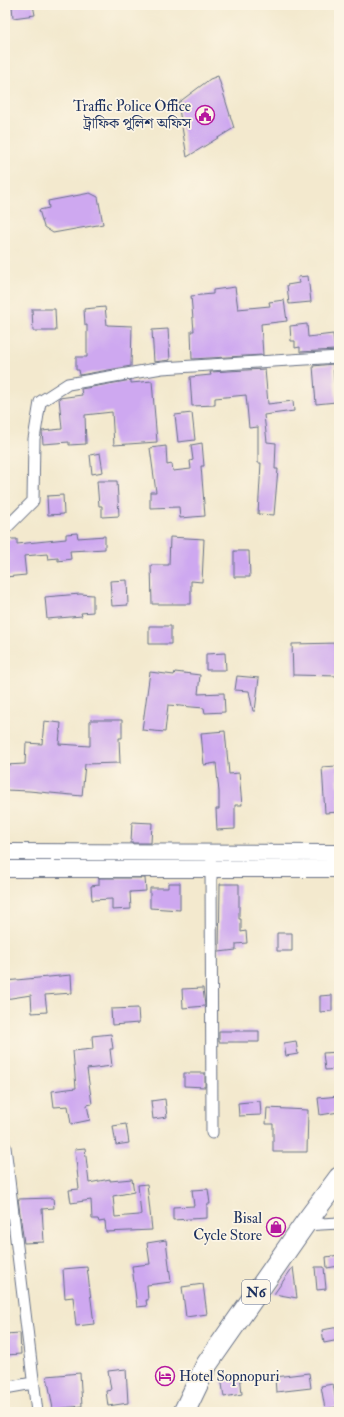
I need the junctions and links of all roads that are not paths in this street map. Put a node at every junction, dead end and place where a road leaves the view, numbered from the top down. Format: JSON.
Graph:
{"nodes":[{"id":1,"x":339,"y":357,"type":"edge"},
{"id":2,"x":5,"y":529,"type":"edge"},
{"id":3,"x":5,"y":852,"type":"edge"},
{"id":4,"x":321,"y":853,"type":"junction"},
{"id":5,"x":339,"y":853,"type":"edge"},
{"id":6,"x":211,"y":860,"type":"junction"},
{"id":7,"x":5,"y":869,"type":"edge"},
{"id":8,"x":322,"y":869,"type":"junction"},
{"id":9,"x":339,"y":870,"type":"edge"},
{"id":10,"x":212,"y":1133,"type":"dead end"},
{"id":11,"x":5,"y":1147,"type":"edge"},
{"id":12,"x":339,"y":1178,"type":"edge"},
{"id":13,"x":339,"y":1223,"type":"edge"},
{"id":14,"x":304,"y":1225,"type":"junction"},
{"id":15,"x":33,"y":1383,"type":"junction"},
{"id":16,"x":5,"y":1388,"type":"edge"},
{"id":17,"x":36,"y":1412,"type":"edge"},
{"id":18,"x":184,"y":1412,"type":"edge"}],
"edges":[{"from":1,"to":2,"type":"street"},
{"from":3,"to":6,"type":"street"},
{"from":4,"to":5,"type":"street"},
{"from":4,"to":6,"type":"street"},
{"from":4,"to":8,"type":"street"},
{"from":6,"to":7,"type":"street"},
{"from":6,"to":8,"type":"street"},
{"from":6,"to":10,"type":"street"},
{"from":8,"to":9,"type":"street"},
{"from":11,"to":15,"type":"street"},
{"from":12,"to":14,"type":"highway","number":"N6"},
{"from":13,"to":14,"type":"street"},
{"from":14,"to":18,"type":"highway","number":"N6"},
{"from":15,"to":16,"type":"street"},
{"from":15,"to":17,"type":"street"}]}
